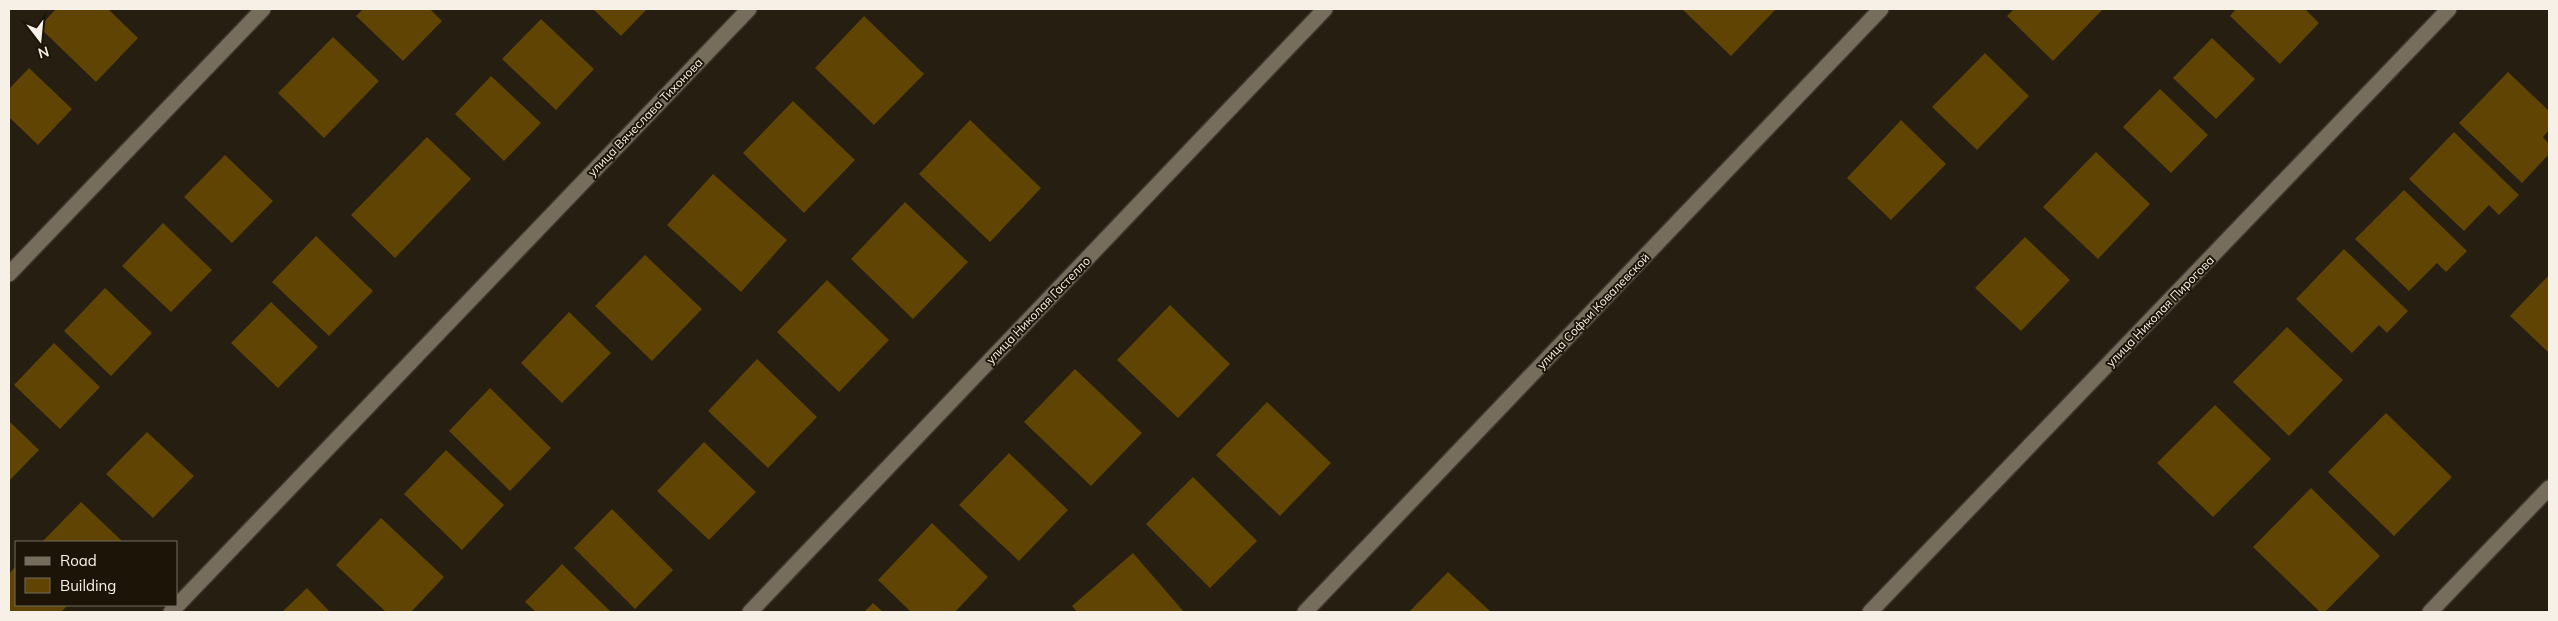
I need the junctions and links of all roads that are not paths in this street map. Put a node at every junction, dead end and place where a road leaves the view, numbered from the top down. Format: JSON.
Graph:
{"nodes":[{"id":1,"x":263,"y":9,"type":"edge"},
{"id":2,"x":749,"y":9,"type":"edge"},
{"id":3,"x":1325,"y":9,"type":"edge"},
{"id":4,"x":1881,"y":9,"type":"edge"},
{"id":5,"x":2449,"y":9,"type":"edge"},
{"id":6,"x":9,"y":274,"type":"edge"},
{"id":7,"x":2549,"y":488,"type":"edge"},
{"id":8,"x":178,"y":605,"type":"edge"},
{"id":9,"x":750,"y":612,"type":"edge"},
{"id":10,"x":1305,"y":612,"type":"edge"},
{"id":11,"x":1870,"y":612,"type":"edge"},
{"id":12,"x":2430,"y":612,"type":"edge"}],
"edges":[{"from":1,"to":6,"type":"street"},
{"from":2,"to":8,"type":"street","name":"улица Вячеслава Тихонова"},
{"from":3,"to":9,"type":"street","name":"улица Николая Гастелло"},
{"from":4,"to":10,"type":"street","name":"улица Софьи Ковалевской"},
{"from":5,"to":11,"type":"street","name":"улица Николая Пирогова"},
{"from":7,"to":12,"type":"street"}]}
